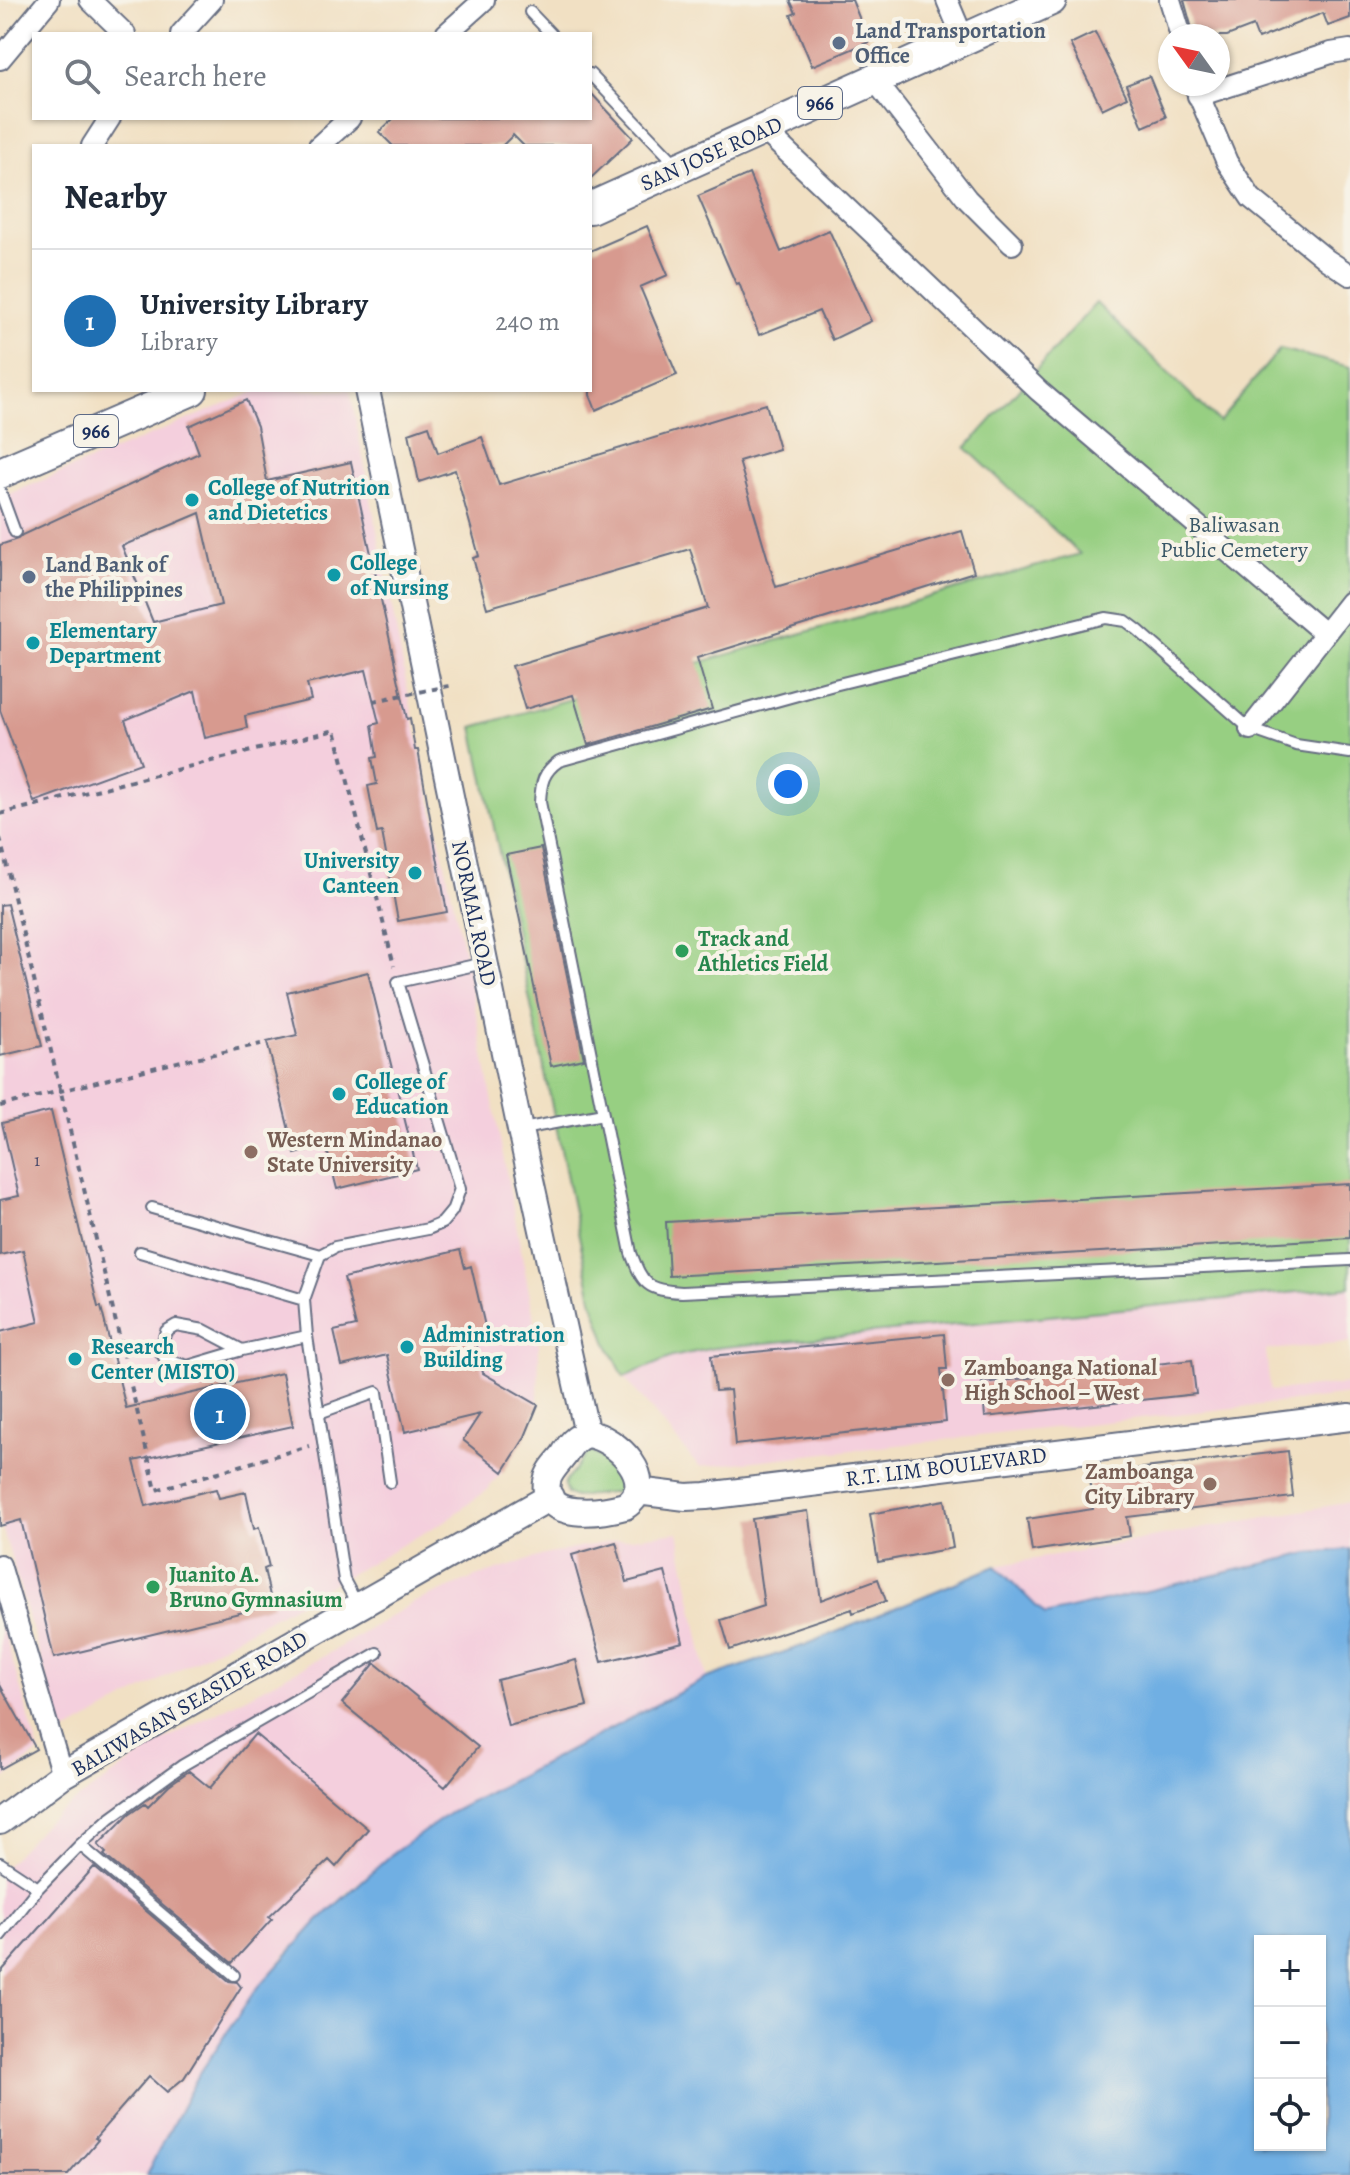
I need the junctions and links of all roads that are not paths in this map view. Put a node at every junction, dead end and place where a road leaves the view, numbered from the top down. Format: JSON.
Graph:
{"nodes":[{"id":1,"x":49,"y":0,"type":"edge"},
{"id":2,"x":90,"y":0,"type":"edge"},
{"id":3,"x":212,"y":0,"type":"edge"},
{"id":4,"x":484,"y":0,"type":"edge"},
{"id":5,"x":947,"y":0,"type":"edge"},
{"id":6,"x":1170,"y":0,"type":"edge"},
{"id":7,"x":1046,"y":1,"type":"edge"},
{"id":8,"x":530,"y":12,"type":"dead end"},
{"id":9,"x":1177,"y":24,"type":"edge"},
{"id":10,"x":123,"y":32,"type":"edge"},
{"id":11,"x":183,"y":32,"type":"edge"},
{"id":12,"x":448,"y":32,"type":"edge"},
{"id":13,"x":549,"y":32,"type":"edge"},
{"id":14,"x":963,"y":38,"type":"junction"},
{"id":15,"x":1350,"y":50,"type":"edge"},
{"id":16,"x":0,"y":59,"type":"edge"},
{"id":17,"x":592,"y":76,"type":"edge"},
{"id":18,"x":874,"y":79,"type":"junction"},
{"id":19,"x":1230,"y":81,"type":"edge"},
{"id":20,"x":1199,"y":96,"type":"edge"},
{"id":21,"x":109,"y":120,"type":"edge"},
{"id":22,"x":348,"y":120,"type":"edge"},
{"id":23,"x":763,"y":129,"type":"junction"},
{"id":24,"x":93,"y":144,"type":"edge"},
{"id":25,"x":321,"y":144,"type":"edge"},
{"id":26,"x":679,"y":167,"type":"junction"},
{"id":27,"x":592,"y":207,"type":"edge"},
{"id":28,"x":1012,"y":244,"type":"dead end"},
{"id":29,"x":1350,"y":275,"type":"edge"},
{"id":30,"x":187,"y":392,"type":"edge"},
{"id":31,"x":367,"y":392,"type":"edge"},
{"id":32,"x":0,"y":473,"type":"edge"},
{"id":33,"x":0,"y":491,"type":"edge"},
{"id":34,"x":15,"y":532,"type":"dead end"},
{"id":35,"x":1350,"y":602,"type":"edge"},
{"id":36,"x":1324,"y":633,"type":"junction"},
{"id":37,"x":1250,"y":729,"type":"junction"},
{"id":38,"x":1350,"y":753,"type":"edge"},
{"id":39,"x":486,"y":962,"type":"junction"},
{"id":40,"x":603,"y":1114,"type":"junction"},
{"id":41,"x":520,"y":1130,"type":"junction"},
{"id":42,"x":152,"y":1208,"type":"dead end"},
{"id":43,"x":140,"y":1252,"type":"dead end"},
{"id":44,"x":320,"y":1255,"type":"junction"},
{"id":45,"x":1350,"y":1260,"type":"edge"},
{"id":46,"x":304,"y":1300,"type":"junction"},
{"id":47,"x":307,"y":1336,"type":"junction"},
{"id":48,"x":242,"y":1350,"type":"junction"},
{"id":49,"x":319,"y":1413,"type":"junction"},
{"id":50,"x":1350,"y":1417,"type":"edge"},
{"id":51,"x":587,"y":1434,"type":"junction"},
{"id":52,"x":390,"y":1482,"type":"dead end"},
{"id":53,"x":637,"y":1491,"type":"junction"},
{"id":54,"x":550,"y":1497,"type":"junction"},
{"id":55,"x":0,"y":1565,"type":"edge"},
{"id":56,"x":358,"y":1606,"type":"junction"},
{"id":57,"x":377,"y":1653,"type":"dead end"},
{"id":58,"x":62,"y":1775,"type":"junction"},
{"id":59,"x":0,"y":1821,"type":"edge"},
{"id":60,"x":80,"y":1845,"type":"junction"},
{"id":61,"x":0,"y":1863,"type":"edge"},
{"id":62,"x":38,"y":1888,"type":"junction"},
{"id":63,"x":0,"y":1936,"type":"edge"},
{"id":64,"x":234,"y":1975,"type":"dead end"}],
"edges":[{"from":1,"to":16,"type":"street"},
{"from":2,"to":10,"type":"street"},
{"from":3,"to":11,"type":"street"},
{"from":4,"to":12,"type":"street"},
{"from":5,"to":14,"type":"street"},
{"from":6,"to":9,"type":"street"},
{"from":7,"to":14,"type":"main road","name":"SAN JOSE ROAD","number":"966"},
{"from":8,"to":13,"type":"lane"},
{"from":14,"to":18,"type":"main road","name":"SAN JOSE ROAD","number":"966"},
{"from":15,"to":19,"type":"street"},
{"from":17,"to":26,"type":"lane"},
{"from":18,"to":23,"type":"main road","name":"SAN JOSE ROAD","number":"966"},
{"from":18,"to":28,"type":"street"},
{"from":20,"to":29,"type":"street"},
{"from":21,"to":24,"type":"street"},
{"from":22,"to":25,"type":"street"},
{"from":23,"to":26,"type":"main road","name":"SAN JOSE ROAD","number":"966"},
{"from":23,"to":36,"type":"street"},
{"from":26,"to":27,"type":"main road","name":"SAN JOSE ROAD","number":"966"},
{"from":30,"to":32,"type":"main road","number":"966"},
{"from":31,"to":39,"type":"street","name":"NORMAL ROAD"},
{"from":33,"to":34,"type":"lane"},
{"from":35,"to":36,"type":"street"},
{"from":36,"to":37,"type":"street"},
{"from":37,"to":38,"type":"lane"},
{"from":37,"to":40,"type":"lane"},
{"from":39,"to":41,"type":"street","name":"NORMAL ROAD"},
{"from":39,"to":44,"type":"lane"},
{"from":40,"to":41,"type":"lane"},
{"from":40,"to":45,"type":"lane"},
{"from":41,"to":51,"type":"street","name":"NORMAL ROAD"},
{"from":42,"to":44,"type":"lane"},
{"from":43,"to":46,"type":"lane"},
{"from":44,"to":46,"type":"lane"},
{"from":46,"to":47,"type":"lane"},
{"from":47,"to":48,"type":"lane"},
{"from":47,"to":49,"type":"lane"},
{"from":48,"to":48,"type":"lane"},
{"from":49,"to":52,"type":"lane"},
{"from":49,"to":56,"type":"lane"},
{"from":50,"to":53,"type":"main road","name":"R.T. LIM BOULEVARD"},
{"from":51,"to":53,"type":"main road"},
{"from":51,"to":54,"type":"main road"},
{"from":53,"to":54,"type":"main road"},
{"from":54,"to":56,"type":"main road","name":"BALIWASAN SEASIDE ROAD"},
{"from":55,"to":58,"type":"street"},
{"from":56,"to":58,"type":"main road","name":"BALIWASAN SEASIDE ROAD"},
{"from":57,"to":60,"type":"lane"},
{"from":58,"to":59,"type":"main road","name":"BALIWASAN SEASIDE ROAD"},
{"from":60,"to":62,"type":"lane"},
{"from":60,"to":64,"type":"lane"},
{"from":61,"to":62,"type":"lane"},
{"from":62,"to":63,"type":"lane"}]}
